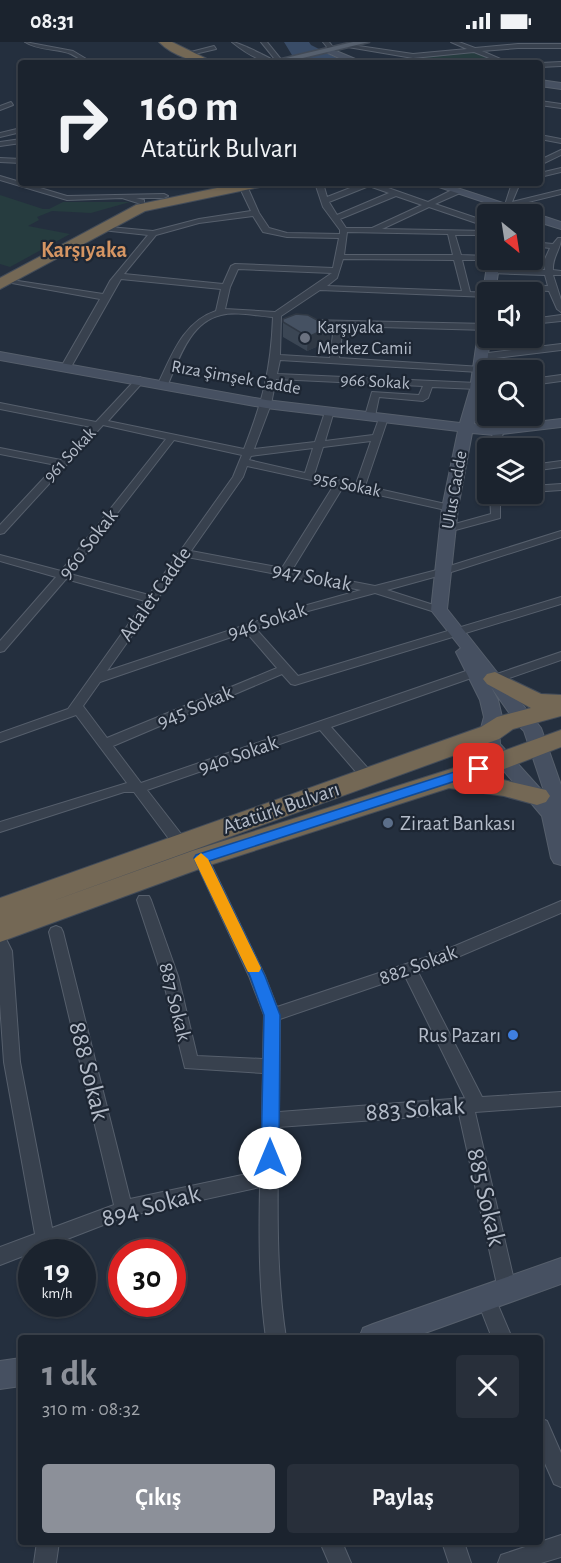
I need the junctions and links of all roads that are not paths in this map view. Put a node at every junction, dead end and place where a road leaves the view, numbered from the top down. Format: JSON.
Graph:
{"nodes":[{"id":1,"x":28,"y":42,"type":"edge"},
{"id":2,"x":156,"y":42,"type":"edge"},
{"id":3,"x":164,"y":42,"type":"edge"},
{"id":4,"x":203,"y":42,"type":"edge"},
{"id":5,"x":235,"y":42,"type":"edge"},
{"id":6,"x":264,"y":42,"type":"edge"},
{"id":7,"x":365,"y":42,"type":"edge"},
{"id":8,"x":454,"y":42,"type":"edge"},
{"id":9,"x":509,"y":42,"type":"edge"},
{"id":10,"x":346,"y":44,"type":"edge"},
{"id":11,"x":517,"y":46,"type":"junction"},
{"id":12,"x":561,"y":46,"type":"edge"},
{"id":13,"x":551,"y":47,"type":"junction"},
{"id":14,"x":326,"y":48,"type":"edge"},
{"id":15,"x":477,"y":50,"type":"junction"},
{"id":16,"x":561,"y":53,"type":"edge"},
{"id":17,"x":413,"y":56,"type":"junction"},
{"id":18,"x":85,"y":60,"type":"edge"},
{"id":19,"x":189,"y":60,"type":"edge"},
{"id":20,"x":278,"y":60,"type":"edge"},
{"id":21,"x":351,"y":60,"type":"edge"},
{"id":22,"x":408,"y":60,"type":"edge"},
{"id":23,"x":500,"y":60,"type":"edge"},
{"id":24,"x":561,"y":64,"type":"edge"},
{"id":25,"x":543,"y":65,"type":"edge"},
{"id":26,"x":543,"y":83,"type":"edge"},
{"id":27,"x":561,"y":86,"type":"edge"},
{"id":28,"x":543,"y":103,"type":"edge"},
{"id":29,"x":11,"y":104,"type":"dead end"},
{"id":30,"x":561,"y":106,"type":"edge"},
{"id":31,"x":0,"y":108,"type":"edge"},
{"id":32,"x":18,"y":131,"type":"edge"},
{"id":33,"x":0,"y":135,"type":"edge"},
{"id":34,"x":543,"y":138,"type":"edge"},
{"id":35,"x":18,"y":141,"type":"edge"},
{"id":36,"x":561,"y":141,"type":"edge"},
{"id":37,"x":0,"y":144,"type":"edge"},
{"id":38,"x":561,"y":152,"type":"edge"},
{"id":39,"x":0,"y":160,"type":"edge"},
{"id":40,"x":18,"y":161,"type":"edge"},
{"id":41,"x":543,"y":161,"type":"edge"},
{"id":42,"x":561,"y":170,"type":"edge"},
{"id":43,"x":543,"y":174,"type":"edge"},
{"id":44,"x":0,"y":178,"type":"edge"},
{"id":45,"x":18,"y":183,"type":"edge"},
{"id":46,"x":27,"y":186,"type":"edge"},
{"id":47,"x":219,"y":186,"type":"edge"},
{"id":48,"x":233,"y":186,"type":"edge"},
{"id":49,"x":243,"y":186,"type":"edge"},
{"id":50,"x":320,"y":186,"type":"edge"},
{"id":51,"x":362,"y":186,"type":"edge"},
{"id":52,"x":377,"y":186,"type":"edge"},
{"id":53,"x":515,"y":186,"type":"edge"},
{"id":54,"x":452,"y":187,"type":"edge"},
{"id":55,"x":160,"y":191,"type":"junction"},
{"id":56,"x":561,"y":192,"type":"edge"},
{"id":57,"x":396,"y":193,"type":"junction"},
{"id":58,"x":122,"y":196,"type":"junction"},
{"id":59,"x":325,"y":201,"type":"junction"},
{"id":60,"x":141,"y":202,"type":"junction"},
{"id":61,"x":501,"y":204,"type":"edge"},
{"id":62,"x":508,"y":204,"type":"edge"},
{"id":63,"x":515,"y":204,"type":"edge"},
{"id":64,"x":430,"y":205,"type":"junction"},
{"id":65,"x":255,"y":213,"type":"junction"},
{"id":66,"x":335,"y":218,"type":"junction"},
{"id":67,"x":543,"y":220,"type":"edge"},
{"id":68,"x":477,"y":221,"type":"edge"},
{"id":69,"x":561,"y":226,"type":"edge"},
{"id":70,"x":102,"y":228,"type":"junction"},
{"id":71,"x":369,"y":231,"type":"junction"},
{"id":72,"x":451,"y":232,"type":"junction"},
{"id":73,"x":153,"y":233,"type":"junction"},
{"id":74,"x":343,"y":233,"type":"junction"},
{"id":75,"x":477,"y":233,"type":"edge"},
{"id":76,"x":561,"y":240,"type":"edge"},
{"id":77,"x":543,"y":245,"type":"edge"},
{"id":78,"x":554,"y":246,"type":"junction"},
{"id":79,"x":340,"y":257,"type":"junction"},
{"id":80,"x":457,"y":258,"type":"junction"},
{"id":81,"x":477,"y":258,"type":"edge"},
{"id":82,"x":543,"y":262,"type":"edge"},
{"id":83,"x":549,"y":262,"type":"junction"},
{"id":84,"x":532,"y":270,"type":"edge"},
{"id":85,"x":337,"y":271,"type":"junction"},
{"id":86,"x":547,"y":272,"type":"junction"},
{"id":87,"x":561,"y":273,"type":"edge"},
{"id":88,"x":119,"y":276,"type":"junction"},
{"id":89,"x":2,"y":281,"type":"edge"},
{"id":90,"x":226,"y":287,"type":"junction"},
{"id":91,"x":320,"y":288,"type":"junction"},
{"id":92,"x":543,"y":289,"type":"edge"},
{"id":93,"x":552,"y":289,"type":"junction"},
{"id":94,"x":477,"y":293,"type":"edge"},
{"id":95,"x":467,"y":295,"type":"junction"},
{"id":96,"x":105,"y":297,"type":"junction"},
{"id":97,"x":559,"y":299,"type":"edge"},
{"id":98,"x":561,"y":309,"type":"edge"},
{"id":99,"x":220,"y":312,"type":"junction"},
{"id":100,"x":561,"y":318,"type":"edge"},
{"id":101,"x":277,"y":319,"type":"junction"},
{"id":102,"x":543,"y":320,"type":"edge"},
{"id":103,"x":286,"y":323,"type":"edge"},
{"id":104,"x":297,"y":323,"type":"edge"},
{"id":105,"x":339,"y":324,"type":"junction"},
{"id":106,"x":477,"y":327,"type":"edge"},
{"id":107,"x":561,"y":347,"type":"edge"},
{"id":108,"x":0,"y":357,"type":"edge"},
{"id":109,"x":276,"y":357,"type":"junction"},
{"id":110,"x":334,"y":360,"type":"junction"},
{"id":111,"x":494,"y":360,"type":"edge"},
{"id":112,"x":477,"y":363,"type":"edge"},
{"id":113,"x":66,"y":367,"type":"junction"},
{"id":114,"x":272,"y":376,"type":"junction"},
{"id":115,"x":561,"y":378,"type":"edge"},
{"id":116,"x":140,"y":380,"type":"junction"},
{"id":117,"x":543,"y":380,"type":"edge"},
{"id":118,"x":163,"y":384,"type":"junction"},
{"id":119,"x":428,"y":384,"type":"junction"},
{"id":120,"x":477,"y":388,"type":"edge"},
{"id":121,"x":477,"y":398,"type":"edge"},
{"id":122,"x":266,"y":404,"type":"junction"},
{"id":123,"x":0,"y":406,"type":"edge"},
{"id":124,"x":328,"y":411,"type":"junction"},
{"id":125,"x":377,"y":417,"type":"junction"},
{"id":126,"x":561,"y":423,"type":"edge"},
{"id":127,"x":99,"y":424,"type":"junction"},
{"id":128,"x":466,"y":427,"type":"junction"},
{"id":129,"x":498,"y":430,"type":"junction"},
{"id":130,"x":172,"y":437,"type":"junction"},
{"id":131,"x":377,"y":437,"type":"junction"},
{"id":132,"x":497,"y":438,"type":"edge"},
{"id":133,"x":318,"y":444,"type":"junction"},
{"id":134,"x":0,"y":451,"type":"edge"},
{"id":135,"x":246,"y":457,"type":"junction"},
{"id":136,"x":63,"y":462,"type":"junction"},
{"id":137,"x":561,"y":464,"type":"edge"},
{"id":138,"x":543,"y":466,"type":"edge"},
{"id":139,"x":309,"y":476,"type":"junction"},
{"id":140,"x":340,"y":483,"type":"junction"},
{"id":141,"x":360,"y":487,"type":"junction"},
{"id":142,"x":561,"y":487,"type":"edge"},
{"id":143,"x":543,"y":488,"type":"edge"},
{"id":144,"x":495,"y":504,"type":"edge"},
{"id":145,"x":450,"y":508,"type":"junction"},
{"id":146,"x":448,"y":529,"type":"junction"},
{"id":147,"x":0,"y":531,"type":"edge"},
{"id":148,"x":561,"y":534,"type":"edge"},
{"id":149,"x":183,"y":553,"type":"junction"},
{"id":150,"x":0,"y":558,"type":"edge"},
{"id":151,"x":285,"y":572,"type":"junction"},
{"id":152,"x":441,"y":572,"type":"junction"},
{"id":153,"x":62,"y":577,"type":"junction"},
{"id":154,"x":372,"y":589,"type":"junction"},
{"id":155,"x":150,"y":599,"type":"junction"},
{"id":156,"x":561,"y":600,"type":"edge"},
{"id":157,"x":439,"y":610,"type":"junction"},
{"id":158,"x":248,"y":627,"type":"junction"},
{"id":159,"x":457,"y":633,"type":"junction"},
{"id":160,"x":0,"y":648,"type":"edge"},
{"id":161,"x":561,"y":656,"type":"edge"},
{"id":162,"x":284,"y":669,"type":"junction"},
{"id":163,"x":484,"y":676,"type":"junction"},
{"id":164,"x":95,"y":679,"type":"junction"},
{"id":165,"x":561,"y":703,"type":"edge"},
{"id":166,"x":76,"y":706,"type":"junction"},
{"id":167,"x":561,"y":708,"type":"edge"},
{"id":168,"x":523,"y":720,"type":"junction"},
{"id":169,"x":323,"y":726,"type":"junction"},
{"id":170,"x":490,"y":733,"type":"junction"},
{"id":171,"x":0,"y":738,"type":"edge"},
{"id":172,"x":561,"y":738,"type":"edge"},
{"id":173,"x":106,"y":744,"type":"junction"},
{"id":174,"x":537,"y":747,"type":"junction"},
{"id":175,"x":503,"y":760,"type":"junction"},
{"id":176,"x":368,"y":777,"type":"junction"},
{"id":177,"x":447,"y":779,"type":"junction"},
{"id":178,"x":140,"y":788,"type":"junction"},
{"id":179,"x":537,"y":796,"type":"junction"},
{"id":180,"x":561,"y":810,"type":"edge"},
{"id":181,"x":0,"y":827,"type":"edge"},
{"id":182,"x":190,"y":851,"type":"junction"},
{"id":183,"x":561,"y":858,"type":"edge"},
{"id":184,"x":144,"y":900,"type":"dead end"},
{"id":185,"x":561,"y":907,"type":"edge"},
{"id":186,"x":0,"y":909,"type":"edge"},
{"id":187,"x":0,"y":931,"type":"edge"},
{"id":188,"x":56,"y":932,"type":"dead end"},
{"id":189,"x":0,"y":941,"type":"edge"},
{"id":190,"x":409,"y":969,"type":"junction"},
{"id":191,"x":272,"y":1015,"type":"junction"},
{"id":192,"x":6,"y":1064,"type":"edge"},
{"id":193,"x":270,"y":1066,"type":"junction"},
{"id":194,"x":561,"y":1099,"type":"edge"},
{"id":195,"x":471,"y":1105,"type":"junction"},
{"id":196,"x":270,"y":1120,"type":"junction"},
{"id":197,"x":270,"y":1177,"type":"junction"},
{"id":198,"x":124,"y":1209,"type":"junction"},
{"id":199,"x":45,"y":1239,"type":"edge"},
{"id":200,"x":48,"y":1239,"type":"edge"},
{"id":201,"x":18,"y":1250,"type":"edge"},
{"id":202,"x":0,"y":1256,"type":"edge"},
{"id":203,"x":561,"y":1271,"type":"edge"},
{"id":204,"x":496,"y":1293,"type":"junction"},
{"id":205,"x":276,"y":1335,"type":"edge"},
{"id":206,"x":387,"y":1335,"type":"edge"},
{"id":207,"x":502,"y":1335,"type":"edge"},
{"id":208,"x":18,"y":1372,"type":"edge"},
{"id":209,"x":0,"y":1375,"type":"edge"},
{"id":210,"x":543,"y":1435,"type":"edge"},
{"id":211,"x":561,"y":1477,"type":"edge"},
{"id":212,"x":48,"y":1545,"type":"edge"},
{"id":213,"x":332,"y":1545,"type":"edge"},
{"id":214,"x":454,"y":1545,"type":"edge"},
{"id":215,"x":561,"y":1546,"type":"edge"},
{"id":216,"x":45,"y":1563,"type":"edge"},
{"id":217,"x":340,"y":1563,"type":"edge"},
{"id":218,"x":460,"y":1563,"type":"edge"},
{"id":219,"x":509,"y":1563,"type":"edge"}],
"edges":[{"from":1,"to":18,"type":"street"},
{"from":2,"to":19,"type":"highway"},
{"from":3,"to":19,"type":"highway"},
{"from":4,"to":19,"type":"street"},
{"from":5,"to":20,"type":"street"},
{"from":6,"to":20,"type":"street"},
{"from":7,"to":10,"type":"main road"},
{"from":8,"to":15,"type":"street"},
{"from":9,"to":11,"type":"street"},
{"from":10,"to":14,"type":"main road"},
{"from":10,"to":17,"type":"street"},
{"from":11,"to":13,"type":"street"},
{"from":11,"to":15,"type":"street"},
{"from":12,"to":13,"type":"street"},
{"from":13,"to":16,"type":"street"},
{"from":14,"to":20,"type":"main road"},
{"from":14,"to":21,"type":"street"},
{"from":15,"to":17,"type":"street"},
{"from":15,"to":23,"type":"street"},
{"from":17,"to":22,"type":"street"},
{"from":24,"to":25,"type":"street"},
{"from":26,"to":27,"type":"street"},
{"from":28,"to":30,"type":"street"},
{"from":29,"to":31,"type":"street"},
{"from":32,"to":33,"type":"street"},
{"from":34,"to":36,"type":"street"},
{"from":35,"to":37,"type":"street"},
{"from":38,"to":41,"type":"street"},
{"from":39,"to":40,"type":"street"},
{"from":42,"to":43,"type":"street"},
{"from":44,"to":45,"type":"street"},
{"from":46,"to":58,"type":"street"},
{"from":47,"to":55,"type":"highway"},
{"from":48,"to":70,"type":"highway"},
{"from":49,"to":65,"type":"street"},
{"from":50,"to":59,"type":"street"},
{"from":51,"to":59,"type":"street"},
{"from":52,"to":57,"type":"street"},
{"from":53,"to":62,"type":"street"},
{"from":54,"to":61,"type":"street"},
{"from":54,"to":64,"type":"street"},
{"from":55,"to":58,"type":"street"},
{"from":55,"to":60,"type":"highway"},
{"from":56,"to":63,"type":"street"},
{"from":57,"to":64,"type":"street"},
{"from":57,"to":66,"type":"street"},
{"from":58,"to":60,"type":"street"},
{"from":59,"to":66,"type":"street"},
{"from":60,"to":89,"type":"highway"},
{"from":64,"to":68,"type":"street"},
{"from":64,"to":71,"type":"street"},
{"from":65,"to":73,"type":"street"},
{"from":65,"to":74,"type":"street"},
{"from":66,"to":74,"type":"street"},
{"from":67,"to":69,"type":"street"},
{"from":70,"to":73,"type":"street"},
{"from":70,"to":89,"type":"highway"},
{"from":71,"to":72,"type":"street"},
{"from":71,"to":74,"type":"street"},
{"from":72,"to":75,"type":"street"},
{"from":72,"to":80,"type":"street"},
{"from":73,"to":88,"type":"street"},
{"from":74,"to":79,"type":"street"},
{"from":76,"to":78,"type":"street"},
{"from":77,"to":78,"type":"street"},
{"from":78,"to":83,"type":"street"},
{"from":79,"to":80,"type":"street"},
{"from":79,"to":85,"type":"street"},
{"from":80,"to":81,"type":"street"},
{"from":80,"to":95,"type":"street"},
{"from":82,"to":83,"type":"street"},
{"from":83,"to":86,"type":"street"},
{"from":84,"to":86,"type":"street"},
{"from":85,"to":90,"type":"street"},
{"from":85,"to":91,"type":"street"},
{"from":86,"to":87,"type":"street"},
{"from":86,"to":93,"type":"street"},
{"from":88,"to":90,"type":"street"},
{"from":88,"to":96,"type":"street"},
{"from":89,"to":96,"type":"street"},
{"from":90,"to":99,"type":"street"},
{"from":91,"to":95,"type":"street"},
{"from":91,"to":101,"type":"street"},
{"from":92,"to":93,"type":"street"},
{"from":93,"to":97,"type":"street"},
{"from":94,"to":95,"type":"street"},
{"from":96,"to":113,"type":"street"},
{"from":97,"to":98,"type":"street"},
{"from":99,"to":101,"type":"street"},
{"from":99,"to":118,"type":"street"},
{"from":100,"to":102,"type":"street"},
{"from":101,"to":103,"type":"street"},
{"from":101,"to":109,"type":"street","name":"Adalet Cadde"},
{"from":104,"to":105,"type":"street"},
{"from":105,"to":106,"type":"street"},
{"from":105,"to":110,"type":"street"},
{"from":107,"to":111,"type":"street"},
{"from":108,"to":113,"type":"street","name":"Rıza Şimşek Cadde"},
{"from":109,"to":110,"type":"street"},
{"from":109,"to":114,"type":"street","name":"Adalet Cadde"},
{"from":110,"to":112,"type":"street"},
{"from":113,"to":116,"type":"street","name":"Rıza Şimşek Cadde"},
{"from":114,"to":119,"type":"street","name":"966 Sokak"},
{"from":114,"to":122,"type":"street","name":"Adalet Cadde"},
{"from":115,"to":117,"type":"street"},
{"from":116,"to":118,"type":"street","name":"Rıza Şimşek Cadde"},
{"from":116,"to":127,"type":"street","name":"961 Sokak"},
{"from":118,"to":122,"type":"street","name":"Rıza Şimşek Cadde"},
{"from":119,"to":120,"type":"street","name":"966 Sokak"},
{"from":119,"to":125,"type":"street"},
{"from":121,"to":128,"type":"street","name":"Ulus Cadde"},
{"from":122,"to":124,"type":"street","name":"Rıza Şimşek Cadde"},
{"from":122,"to":135,"type":"street","name":"Adalet Cadde"},
{"from":123,"to":127,"type":"street","name":"956 Sokak"},
{"from":124,"to":125,"type":"street","name":"Rıza Şimşek Cadde"},
{"from":124,"to":133,"type":"street"},
{"from":125,"to":128,"type":"street","name":"Rıza Şimşek Cadde"},
{"from":125,"to":131,"type":"street"},
{"from":126,"to":129,"type":"street","name":"Rıza Şimşek Cadde"},
{"from":127,"to":130,"type":"street","name":"956 Sokak"},
{"from":127,"to":136,"type":"street","name":"961 Sokak"},
{"from":128,"to":129,"type":"street","name":"Rıza Şimşek Cadde"},
{"from":128,"to":145,"type":"street","name":"Ulus Cadde"},
{"from":129,"to":132,"type":"street"},
{"from":130,"to":135,"type":"street","name":"956 Sokak"},
{"from":130,"to":153,"type":"street","name":"960 Sokak"},
{"from":131,"to":133,"type":"street"},
{"from":131,"to":141,"type":"street"},
{"from":133,"to":135,"type":"street"},
{"from":133,"to":139,"type":"street"},
{"from":134,"to":136,"type":"street"},
{"from":135,"to":139,"type":"street","name":"956 Sokak"},
{"from":135,"to":149,"type":"street","name":"Adalet Cadde"},
{"from":136,"to":147,"type":"street","name":"961 Sokak"},
{"from":137,"to":138,"type":"street"},
{"from":139,"to":140,"type":"street","name":"956 Sokak"},
{"from":140,"to":141,"type":"street","name":"956 Sokak"},
{"from":140,"to":151,"type":"street"},
{"from":141,"to":145,"type":"street","name":"956 Sokak"},
{"from":142,"to":143,"type":"street"},
{"from":144,"to":146,"type":"street"},
{"from":145,"to":146,"type":"street","name":"Ulus Cadde"},
{"from":146,"to":152,"type":"street","name":"Ulus Cadde"},
{"from":148,"to":152,"type":"street","name":"946 Sokak"},
{"from":149,"to":151,"type":"street","name":"947 Sokak"},
{"from":149,"to":155,"type":"street","name":"Adalet Cadde"},
{"from":150,"to":153,"type":"street"},
{"from":151,"to":154,"type":"street","name":"947 Sokak"},
{"from":152,"to":154,"type":"street","name":"946 Sokak"},
{"from":152,"to":157,"type":"street","name":"Ulus Cadde"},
{"from":153,"to":155,"type":"street"},
{"from":153,"to":160,"type":"street","name":"960 Sokak"},
{"from":154,"to":157,"type":"street","name":"947 Sokak"},
{"from":154,"to":158,"type":"street","name":"946 Sokak"},
{"from":155,"to":164,"type":"street","name":"Adalet Cadde"},
{"from":156,"to":159,"type":"street"},
{"from":157,"to":159,"type":"street"},
{"from":158,"to":162,"type":"street"},
{"from":158,"to":164,"type":"street","name":"946 Sokak"},
{"from":159,"to":162,"type":"street"},
{"from":159,"to":163,"type":"street"},
{"from":161,"to":163,"type":"street","name":"940 Sokak"},
{"from":162,"to":173,"type":"street","name":"945 Sokak"},
{"from":163,"to":165,"type":"highway"},
{"from":163,"to":168,"type":"street"},
{"from":163,"to":169,"type":"street","name":"940 Sokak"},
{"from":163,"to":170,"type":"street"},
{"from":164,"to":166,"type":"street","name":"Adalet Cadde"},
{"from":166,"to":171,"type":"street","name":"Adalet Cadde"},
{"from":166,"to":173,"type":"street"},
{"from":167,"to":168,"type":"highway","name":"Atatürk Bulvarı"},
{"from":168,"to":170,"type":"highway","name":"Atatürk Bulvarı"},
{"from":168,"to":174,"type":"street"},
{"from":169,"to":176,"type":"street"},
{"from":169,"to":178,"type":"street","name":"940 Sokak"},
{"from":170,"to":175,"type":"street"},
{"from":170,"to":176,"type":"highway","name":"Atatürk Bulvarı"},
{"from":172,"to":174,"type":"highway","name":"Atatürk Bulvarı"},
{"from":173,"to":178,"type":"street"},
{"from":174,"to":175,"type":"highway","name":"Atatürk Bulvarı"},
{"from":174,"to":180,"type":"street"},
{"from":175,"to":177,"type":"highway","name":"Atatürk Bulvarı"},
{"from":175,"to":179,"type":"street"},
{"from":176,"to":182,"type":"highway","name":"Atatürk Bulvarı"},
{"from":177,"to":179,"type":"highway"},
{"from":177,"to":182,"type":"highway","name":"Atatürk Bulvarı"},
{"from":178,"to":181,"type":"street","name":"940 Sokak"},
{"from":178,"to":182,"type":"street"},
{"from":179,"to":183,"type":"street"},
{"from":182,"to":186,"type":"highway","name":"Atatürk Bulvarı"},
{"from":182,"to":187,"type":"highway","name":"Atatürk Bulvarı"},
{"from":182,"to":191,"type":"street"},
{"from":184,"to":193,"type":"street","name":"887 Sokak"},
{"from":185,"to":190,"type":"street","name":"882 Sokak"},
{"from":188,"to":198,"type":"street","name":"888 Sokak"},
{"from":189,"to":192,"type":"street"},
{"from":190,"to":191,"type":"street","name":"882 Sokak"},
{"from":190,"to":195,"type":"street","name":"885 Sokak"},
{"from":191,"to":193,"type":"street"},
{"from":192,"to":199,"type":"street"},
{"from":193,"to":196,"type":"street"},
{"from":194,"to":195,"type":"street","name":"883 Sokak"},
{"from":195,"to":196,"type":"street","name":"883 Sokak"},
{"from":195,"to":204,"type":"street","name":"885 Sokak"},
{"from":196,"to":197,"type":"street"},
{"from":197,"to":198,"type":"street","name":"894 Sokak"},
{"from":197,"to":205,"type":"street"},
{"from":198,"to":200,"type":"street","name":"894 Sokak"},
{"from":201,"to":202,"type":"street","name":"894 Sokak"},
{"from":203,"to":204,"type":"street"},
{"from":204,"to":206,"type":"street"},
{"from":204,"to":207,"type":"street","name":"885 Sokak"},
{"from":208,"to":209,"type":"street"},
{"from":210,"to":211,"type":"street"},
{"from":212,"to":216,"type":"street"},
{"from":213,"to":217,"type":"street"},
{"from":214,"to":218,"type":"street"},
{"from":215,"to":219,"type":"street"}]}
